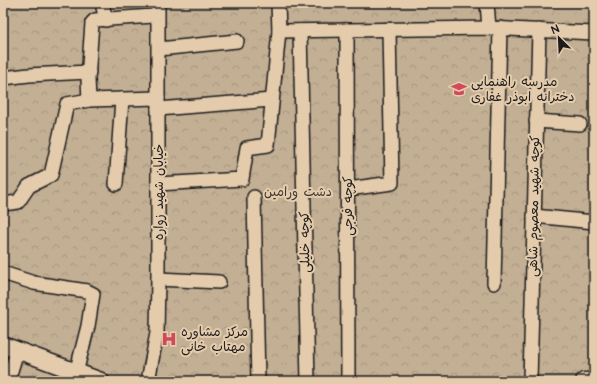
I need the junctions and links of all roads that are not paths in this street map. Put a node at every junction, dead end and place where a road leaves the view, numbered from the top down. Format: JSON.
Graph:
{"nodes":[{"id":1,"x":102,"y":3,"type":"edge"},
{"id":2,"x":158,"y":3,"type":"edge"},
{"id":3,"x":278,"y":3,"type":"edge"},
{"id":4,"x":487,"y":3,"type":"edge"},
{"id":5,"x":153,"y":16,"type":"dead end"},
{"id":6,"x":106,"y":20,"type":"junction"},
{"id":7,"x":494,"y":28,"type":"junction"},
{"id":8,"x":347,"y":30,"type":"junction"},
{"id":9,"x":388,"y":30,"type":"junction"},
{"id":10,"x":539,"y":30,"type":"junction"},
{"id":11,"x":279,"y":31,"type":"junction"},
{"id":12,"x":300,"y":31,"type":"junction"},
{"id":13,"x":594,"y":33,"type":"edge"},
{"id":14,"x":237,"y":41,"type":"dead end"},
{"id":15,"x":159,"y":49,"type":"junction"},
{"id":16,"x":89,"y":72,"type":"junction"},
{"id":17,"x":3,"y":78,"type":"edge"},
{"id":18,"x":122,"y":99,"type":"junction"},
{"id":19,"x":89,"y":100,"type":"junction"},
{"id":20,"x":272,"y":100,"type":"junction"},
{"id":21,"x":158,"y":103,"type":"junction"},
{"id":22,"x":536,"y":121,"type":"junction"},
{"id":23,"x":580,"y":124,"type":"dead end"},
{"id":24,"x":116,"y":184,"type":"dead end"},
{"id":25,"x":158,"y":184,"type":"junction"},
{"id":26,"x":348,"y":189,"type":"junction"},
{"id":27,"x":254,"y":197,"type":"dead end"},
{"id":28,"x":3,"y":204,"type":"edge"},
{"id":29,"x":534,"y":216,"type":"junction"},
{"id":30,"x":594,"y":222,"type":"edge"},
{"id":31,"x":3,"y":273,"type":"edge"},
{"id":32,"x":158,"y":279,"type":"junction"},
{"id":33,"x":219,"y":282,"type":"dead end"},
{"id":34,"x":494,"y":282,"type":"dead end"},
{"id":35,"x":10,"y":348,"type":"edge"},
{"id":36,"x":76,"y":373,"type":"junction"},
{"id":37,"x":8,"y":381,"type":"edge"},
{"id":38,"x":101,"y":381,"type":"edge"},
{"id":39,"x":148,"y":381,"type":"edge"},
{"id":40,"x":258,"y":381,"type":"edge"},
{"id":41,"x":308,"y":381,"type":"edge"},
{"id":42,"x":348,"y":381,"type":"edge"},
{"id":43,"x":530,"y":381,"type":"edge"},
{"id":44,"x":584,"y":381,"type":"edge"},
{"id":45,"x":594,"y":381,"type":"edge"}],
"edges":[{"from":1,"to":6,"type":"street"},
{"from":2,"to":15,"type":"street","name":"خیابان شهید زواره"},
{"from":3,"to":11,"type":"street"},
{"from":4,"to":7,"type":"street"},
{"from":5,"to":6,"type":"street"},
{"from":6,"to":16,"type":"street"},
{"from":7,"to":9,"type":"street"},
{"from":7,"to":10,"type":"street"},
{"from":7,"to":34,"type":"street"},
{"from":8,"to":9,"type":"street"},
{"from":8,"to":12,"type":"street"},
{"from":8,"to":26,"type":"street","name":"کوچه فرجی"},
{"from":9,"to":26,"type":"street"},
{"from":10,"to":13,"type":"street"},
{"from":10,"to":22,"type":"street","name":"کوچه شهید معصوم شاهی"},
{"from":11,"to":12,"type":"street"},
{"from":11,"to":20,"type":"street"},
{"from":12,"to":41,"type":"street","name":"کوچه خلیلی"},
{"from":14,"to":15,"type":"street"},
{"from":15,"to":21,"type":"street","name":"خیابان شهید زواره"},
{"from":16,"to":17,"type":"street"},
{"from":16,"to":19,"type":"street"},
{"from":18,"to":19,"type":"street"},
{"from":18,"to":21,"type":"street"},
{"from":18,"to":24,"type":"street"},
{"from":19,"to":28,"type":"street"},
{"from":20,"to":21,"type":"street"},
{"from":20,"to":25,"type":"street"},
{"from":21,"to":25,"type":"street","name":"خیابان شهید زواره"},
{"from":22,"to":23,"type":"street"},
{"from":22,"to":29,"type":"street","name":"کوچه شهید معصوم شاهی"},
{"from":25,"to":32,"type":"street","name":"خیابان شهید زواره"},
{"from":26,"to":42,"type":"street","name":"کوچه فرجی"},
{"from":27,"to":40,"type":"street"},
{"from":29,"to":30,"type":"street"},
{"from":29,"to":43,"type":"street","name":"کوچه شهید معصوم شاهی"},
{"from":31,"to":36,"type":"street"},
{"from":32,"to":33,"type":"street"},
{"from":32,"to":39,"type":"street","name":"خیابان شهید زواره"},
{"from":35,"to":36,"type":"main road"},
{"from":35,"to":37,"type":"street"},
{"from":36,"to":38,"type":"main road"},
{"from":44,"to":45,"type":"main road"}]}
